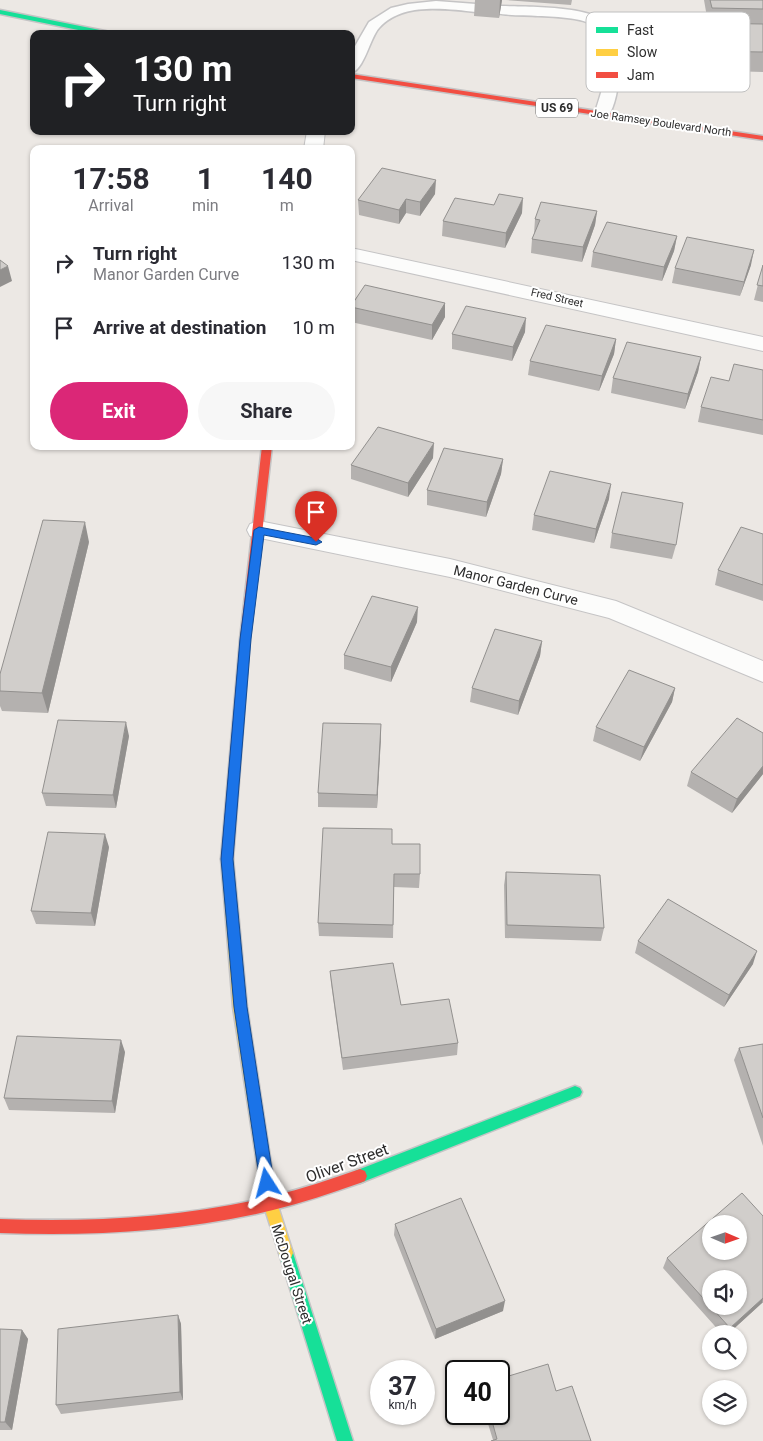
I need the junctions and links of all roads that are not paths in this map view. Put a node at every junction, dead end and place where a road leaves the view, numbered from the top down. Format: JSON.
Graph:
{"nodes":[{"id":1,"x":476,"y":8,"type":"dead end"},
{"id":2,"x":501,"y":10,"type":"dead end"},
{"id":3,"x":0,"y":12,"type":"edge"},
{"id":4,"x":586,"y":18,"type":"edge"},
{"id":5,"x":90,"y":30,"type":"edge"},
{"id":6,"x":355,"y":61,"type":"edge"},
{"id":7,"x":355,"y":77,"type":"edge"},
{"id":8,"x":609,"y":92,"type":"edge"},
{"id":9,"x":602,"y":115,"type":"junction"},
{"id":10,"x":763,"y":138,"type":"edge"},
{"id":11,"x":355,"y":255,"type":"edge"},
{"id":12,"x":763,"y":344,"type":"edge"},
{"id":13,"x":267,"y":450,"type":"edge"},
{"id":14,"x":259,"y":530,"type":"junction"},
{"id":15,"x":763,"y":672,"type":"edge"},
{"id":16,"x":575,"y":1092,"type":"dead end"},
{"id":17,"x":270,"y":1203,"type":"junction"},
{"id":18,"x":0,"y":1226,"type":"edge"},
{"id":19,"x":345,"y":1441,"type":"edge"}],
"edges":[{"from":1,"to":6,"type":"lane"},
{"from":2,"to":4,"type":"lane"},
{"from":3,"to":5,"type":"street"},
{"from":7,"to":9,"type":"street","name":"Joe Ramsey Boulevard North","number":"US 69"},
{"from":8,"to":9,"type":"lane"},
{"from":9,"to":10,"type":"street","name":"Joe Ramsey Boulevard North","number":"US 69"},
{"from":11,"to":12,"type":"street","name":"Fred Street"},
{"from":13,"to":14,"type":"street","name":"McDougal Street"},
{"from":14,"to":15,"type":"street","name":"Manor Garden Curve"},
{"from":14,"to":17,"type":"street","name":"McDougal Street"},
{"from":16,"to":17,"type":"street","name":"Oliver Street"},
{"from":17,"to":18,"type":"street","name":"Oliver Street"},
{"from":17,"to":19,"type":"street","name":"McDougal Street"}]}
